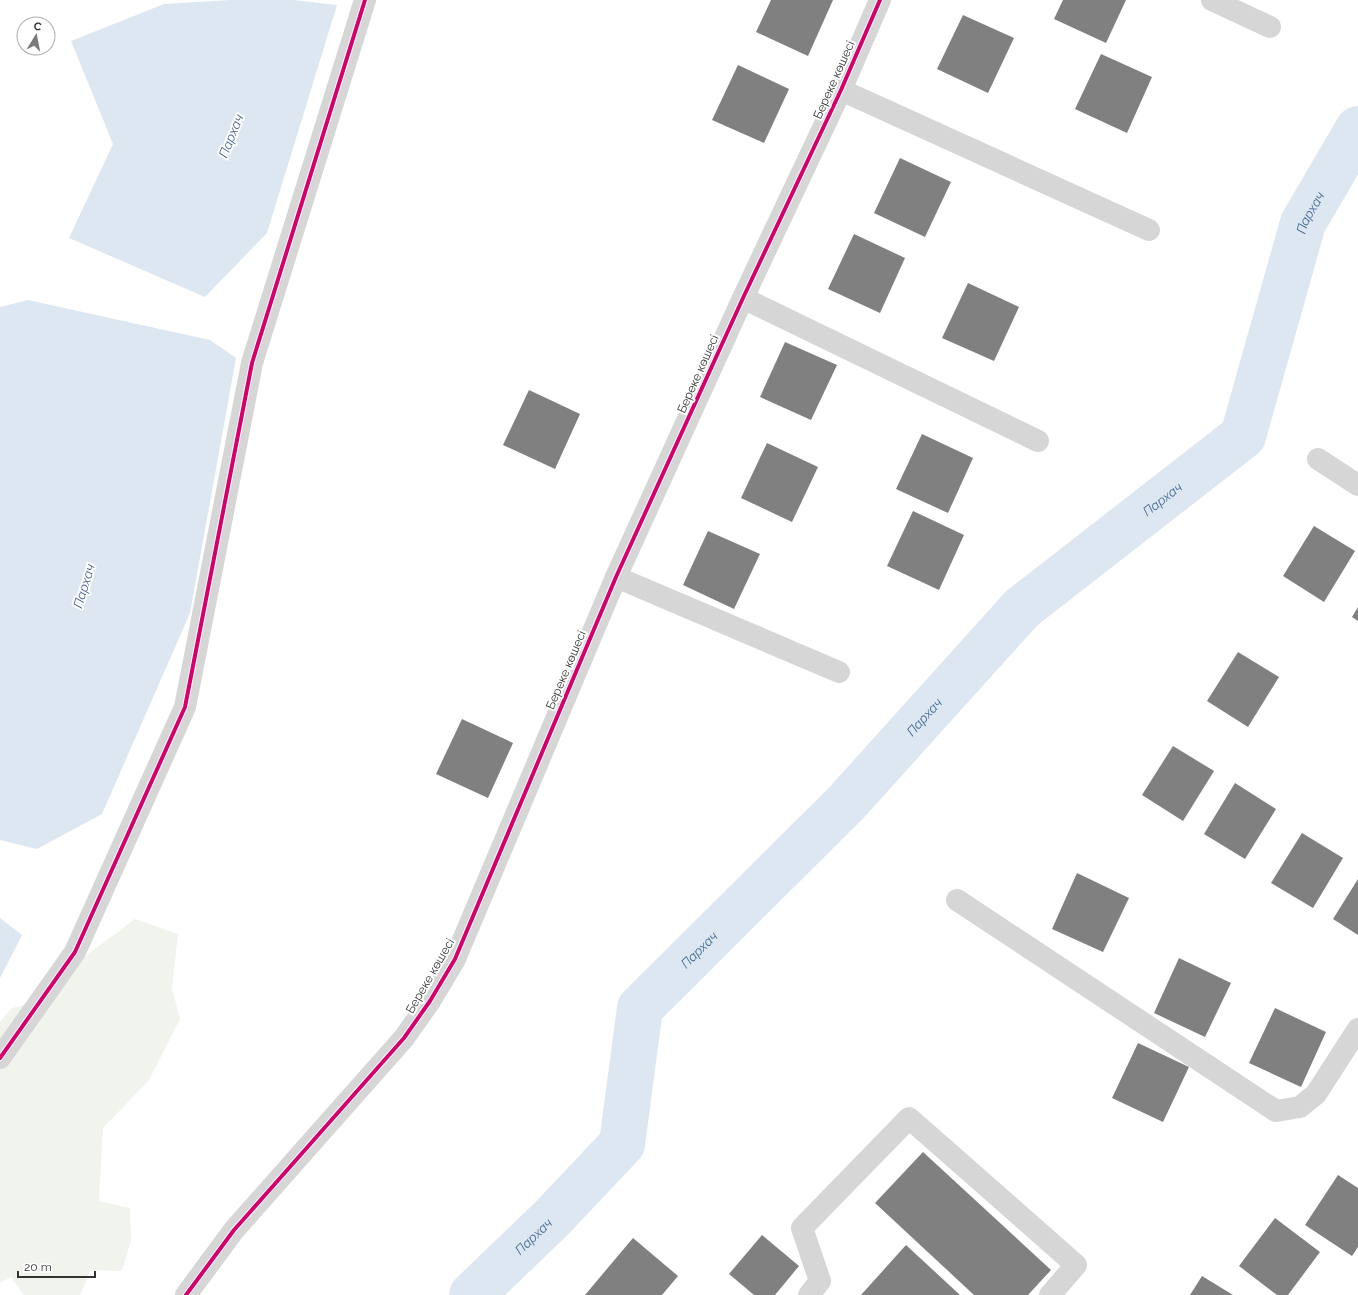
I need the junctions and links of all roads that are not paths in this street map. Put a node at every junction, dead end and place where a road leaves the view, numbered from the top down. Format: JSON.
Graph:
{"nodes":[{"id":1,"x":365,"y":0,"type":"edge"},
{"id":2,"x":880,"y":0,"type":"edge"},
{"id":3,"x":1212,"y":0,"type":"edge"},
{"id":4,"x":1270,"y":27,"type":"dead end"},
{"id":5,"x":841,"y":90,"type":"junction"},
{"id":6,"x":1149,"y":230,"type":"dead end"},
{"id":7,"x":743,"y":298,"type":"junction"},
{"id":8,"x":1038,"y":441,"type":"dead end"},
{"id":9,"x":1318,"y":459,"type":"dead end"},
{"id":10,"x":1358,"y":485,"type":"edge"},
{"id":11,"x":616,"y":578,"type":"junction"},
{"id":12,"x":839,"y":672,"type":"dead end"},
{"id":13,"x":957,"y":900,"type":"dead end"},
{"id":14,"x":1358,"y":1029,"type":"edge"},
{"id":15,"x":1351,"y":1056,"type":"edge"},
{"id":16,"x":0,"y":1058,"type":"edge"},
{"id":17,"x":186,"y":1295,"type":"edge"},
{"id":18,"x":809,"y":1295,"type":"edge"},
{"id":19,"x":1050,"y":1295,"type":"edge"}],
"edges":[{"from":1,"to":16,"type":"street"},
{"from":2,"to":5,"type":"street","name":"Береке көшесі"},
{"from":3,"to":4,"type":"street"},
{"from":5,"to":6,"type":"street"},
{"from":5,"to":7,"type":"street","name":"Береке көшесі"},
{"from":7,"to":8,"type":"street"},
{"from":7,"to":11,"type":"street","name":"Береке көшесі"},
{"from":9,"to":10,"type":"street"},
{"from":11,"to":12,"type":"street"},
{"from":11,"to":17,"type":"street","name":"Береке көшесі"},
{"from":13,"to":15,"type":"street"},
{"from":14,"to":15,"type":"street"},
{"from":18,"to":19,"type":"street"}]}
